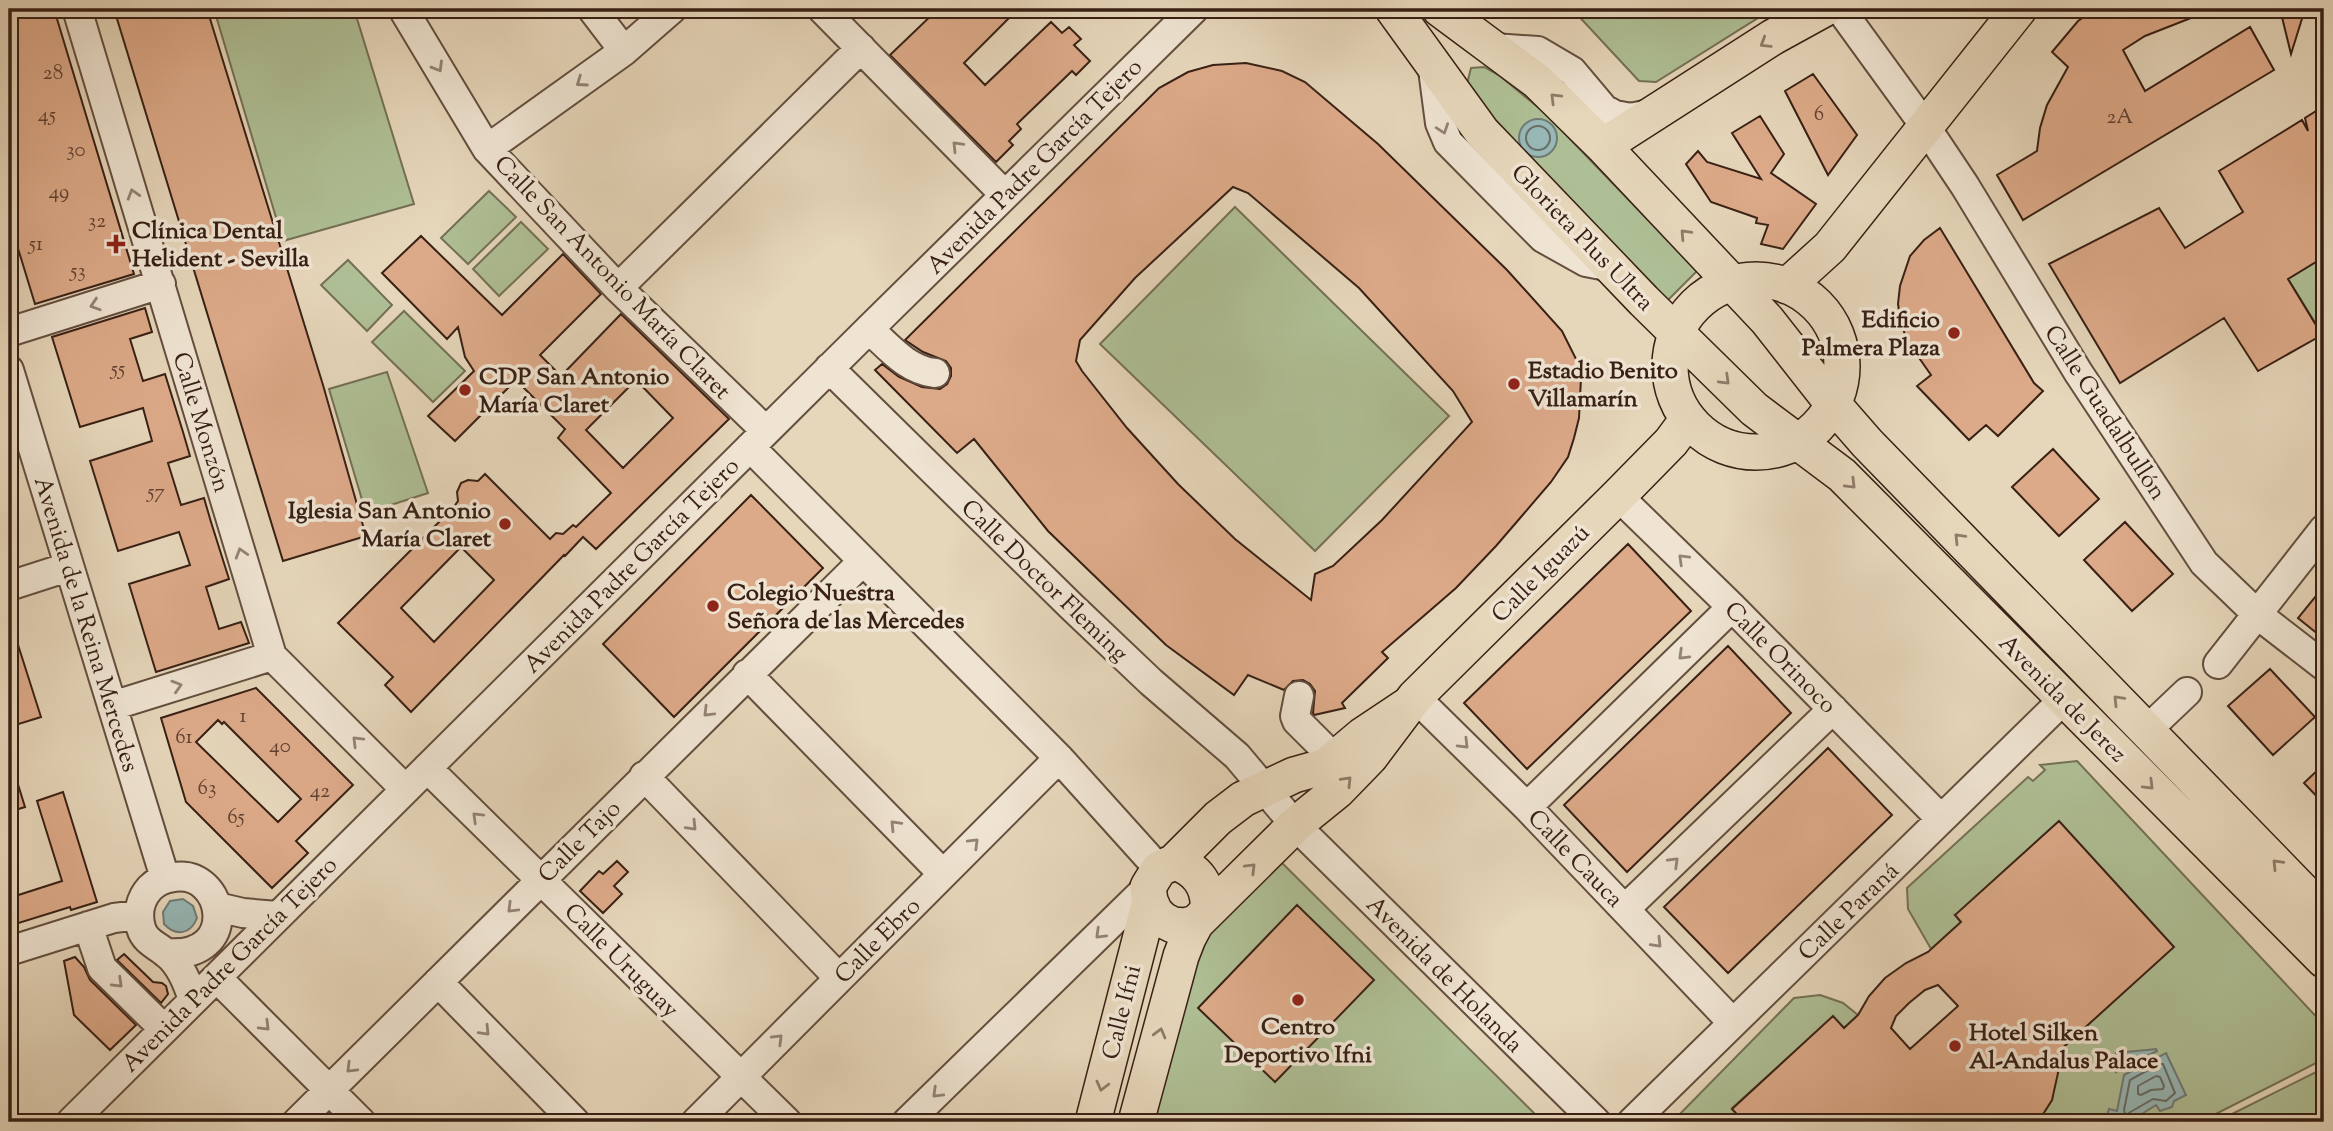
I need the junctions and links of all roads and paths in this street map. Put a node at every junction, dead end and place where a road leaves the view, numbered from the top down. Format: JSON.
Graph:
{"nodes":[{"id":1,"x":77,"y":9,"type":"edge"},
{"id":2,"x":403,"y":9,"type":"edge"},
{"id":3,"x":592,"y":9,"type":"edge"},
{"id":4,"x":672,"y":9,"type":"edge"},
{"id":5,"x":822,"y":9,"type":"edge"},
{"id":6,"x":1194,"y":9,"type":"edge"},
{"id":7,"x":1393,"y":9,"type":"edge"},
{"id":8,"x":1440,"y":9,"type":"edge"},
{"id":9,"x":1824,"y":9,"type":"edge"},
{"id":10,"x":1840,"y":9,"type":"edge"},
{"id":11,"x":2019,"y":9,"type":"edge"},
{"id":12,"x":861,"y":48,"type":"junction"},
{"id":13,"x":1494,"y":48,"type":"junction"},
{"id":14,"x":624,"y":51,"type":"junction"},
{"id":15,"x":1604,"y":109,"type":"junction"},
{"id":16,"x":1654,"y":113,"type":"junction"},
{"id":17,"x":1926,"y":126,"type":"junction"},
{"id":18,"x":1603,"y":146,"type":"junction"},
{"id":19,"x":487,"y":149,"type":"junction"},
{"id":20,"x":1004,"y":195,"type":"junction"},
{"id":21,"x":1830,"y":247,"type":"junction"},
{"id":22,"x":161,"y":284,"type":"junction"},
{"id":23,"x":1731,"y":284,"type":"junction"},
{"id":24,"x":1787,"y":286,"type":"junction"},
{"id":25,"x":618,"y":288,"type":"junction"},
{"id":26,"x":1827,"y":319,"type":"junction"},
{"id":27,"x":869,"y":328,"type":"junction"},
{"id":28,"x":9,"y":332,"type":"edge"},
{"id":29,"x":1676,"y":333,"type":"junction"},
{"id":30,"x":829,"y":368,"type":"junction"},
{"id":31,"x":9,"y":370,"type":"edge"},
{"id":32,"x":935,"y":373,"type":"dead end"},
{"id":33,"x":1833,"y":404,"type":"junction"},
{"id":34,"x":1688,"y":432,"type":"junction"},
{"id":35,"x":758,"y":439,"type":"junction"},
{"id":36,"x":1798,"y":441,"type":"junction"},
{"id":37,"x":1618,"y":496,"type":"junction"},
{"id":38,"x":2324,"y":529,"type":"edge"},
{"id":39,"x":862,"y":562,"type":"junction"},
{"id":40,"x":68,"y":567,"type":"junction"},
{"id":41,"x":9,"y":586,"type":"edge"},
{"id":42,"x":1732,"y":607,"type":"junction"},
{"id":43,"x":2258,"y":615,"type":"junction"},
{"id":44,"x":272,"y":656,"type":"junction"},
{"id":45,"x":2218,"y":664,"type":"dead end"},
{"id":46,"x":2324,"y":666,"type":"edge"},
{"id":47,"x":747,"y":674,"type":"junction"},
{"id":48,"x":2187,"y":692,"type":"dead end"},
{"id":49,"x":1299,"y":696,"type":"dead end"},
{"id":50,"x":2064,"y":699,"type":"junction"},
{"id":51,"x":1412,"y":701,"type":"junction"},
{"id":52,"x":112,"y":706,"type":"junction"},
{"id":53,"x":1833,"y":709,"type":"junction"},
{"id":54,"x":2147,"y":730,"type":"junction"},
{"id":55,"x":1059,"y":758,"type":"junction"},
{"id":56,"x":1335,"y":760,"type":"junction"},
{"id":57,"x":427,"y":768,"type":"junction"},
{"id":58,"x":644,"y":776,"type":"junction"},
{"id":59,"x":1264,"y":788,"type":"junction"},
{"id":60,"x":405,"y":789,"type":"junction"},
{"id":61,"x":1527,"y":807,"type":"junction"},
{"id":62,"x":1941,"y":819,"type":"junction"},
{"id":63,"x":1295,"y":825,"type":"junction"},
{"id":64,"x":943,"y":874,"type":"junction"},
{"id":65,"x":165,"y":878,"type":"junction"},
{"id":66,"x":541,"y":880,"type":"junction"},
{"id":67,"x":1158,"y":880,"type":"junction"},
{"id":68,"x":217,"y":907,"type":"junction"},
{"id":69,"x":1625,"y":909,"type":"junction"},
{"id":70,"x":2324,"y":913,"type":"edge"},
{"id":71,"x":139,"y":915,"type":"junction"},
{"id":72,"x":277,"y":916,"type":"junction"},
{"id":73,"x":1202,"y":917,"type":"junction"},
{"id":74,"x":88,"y":926,"type":"junction"},
{"id":75,"x":9,"y":951,"type":"edge"},
{"id":76,"x":167,"y":953,"type":"junction"},
{"id":77,"x":2324,"y":961,"type":"edge"},
{"id":78,"x":217,"y":978,"type":"junction"},
{"id":79,"x":839,"y":978,"type":"junction"},
{"id":80,"x":438,"y":982,"type":"junction"},
{"id":81,"x":193,"y":1000,"type":"junction"},
{"id":82,"x":1733,"y":1023,"type":"junction"},
{"id":83,"x":164,"y":1029,"type":"junction"},
{"id":84,"x":741,"y":1077,"type":"junction"},
{"id":85,"x":329,"y":1090,"type":"junction"},
{"id":86,"x":71,"y":1122,"type":"edge"},
{"id":87,"x":297,"y":1122,"type":"edge"},
{"id":88,"x":361,"y":1122,"type":"edge"},
{"id":89,"x":575,"y":1122,"type":"edge"},
{"id":90,"x":696,"y":1122,"type":"edge"},
{"id":91,"x":788,"y":1122,"type":"edge"},
{"id":92,"x":907,"y":1122,"type":"edge"},
{"id":93,"x":1093,"y":1122,"type":"edge"},
{"id":94,"x":1136,"y":1122,"type":"edge"},
{"id":95,"x":1596,"y":1122,"type":"edge"},
{"id":96,"x":1632,"y":1122,"type":"edge"}],
"edges":[{"from":22,"to":1,"type":"street","name":"Calle Monzón","one_way":true},
{"from":2,"to":19,"type":"street","name":"Calle San Antonio María Claret","one_way":true},
{"from":3,"to":14,"type":"street"},
{"from":4,"to":14,"type":"street"},
{"from":5,"to":12,"type":"street"},
{"from":6,"to":20,"type":"street","name":"Avenida Padre García Tejero"},
{"from":7,"to":29,"type":"main road","name":"Glorieta Plus Ultra","one_way":true},
{"from":8,"to":13,"type":"main road"},
{"from":9,"to":16,"type":"main road","one_way":true},
{"from":10,"to":17,"type":"street","name":"Calle Guadalbullón"},
{"from":11,"to":17,"type":"main road"},
{"from":20,"to":12,"type":"street","one_way":true},
{"from":12,"to":25,"type":"street"},
{"from":13,"to":15,"type":"street"},
{"from":18,"to":13,"type":"main road","one_way":true},
{"from":14,"to":19,"type":"street","one_way":true},
{"from":15,"to":16,"type":"street"},
{"from":15,"to":18,"type":"street"},
{"from":16,"to":18,"type":"main road"},
{"from":17,"to":21,"type":"main road"},
{"from":17,"to":43,"type":"street","name":"Calle Guadalbullón"},
{"from":23,"to":18,"type":"main road","one_way":true},
{"from":19,"to":25,"type":"street","name":"Calle San Antonio María Claret"},
{"from":20,"to":27,"type":"street","name":"Avenida Padre García Tejero"},
{"from":21,"to":24,"type":"main road"},
{"from":21,"to":26,"type":"main road"},
{"from":22,"to":28,"type":"street","one_way":true},
{"from":44,"to":22,"type":"street","name":"Calle Monzón","one_way":true},
{"from":23,"to":24,"type":"main road"},
{"from":23,"to":29,"type":"main road"},
{"from":23,"to":33,"type":"main road"},
{"from":24,"to":26,"type":"main road"},
{"from":25,"to":35,"type":"street","name":"Calle San Antonio María Claret"},
{"from":26,"to":33,"type":"main road"},
{"from":27,"to":30,"type":"street","name":"Avenida Padre García Tejero"},
{"from":27,"to":32,"type":"street"},
{"from":29,"to":34,"type":"main road"},
{"from":29,"to":36,"type":"main road","name":"Glorieta Plus Ultra","one_way":true},
{"from":30,"to":35,"type":"street","name":"Avenida Padre García Tejero"},
{"from":30,"to":59,"type":"street","name":"Calle Doctor Fleming"},
{"from":31,"to":40,"type":"street","name":"Avenida de la Reina Mercedes"},
{"from":33,"to":36,"type":"main road"},
{"from":54,"to":33,"type":"main road","name":"Avenida de Jerez","one_way":true},
{"from":34,"to":36,"type":"main road"},
{"from":34,"to":37,"type":"main road","name":"Calle Iguazú"},
{"from":35,"to":39,"type":"street"},
{"from":35,"to":57,"type":"street","name":"Avenida Padre García Tejero"},
{"from":36,"to":50,"type":"main road","name":"Avenida de Jerez","one_way":true},
{"from":42,"to":37,"type":"street","name":"Calle Orinoco","one_way":true},
{"from":37,"to":51,"type":"main road","name":"Calle Iguazú"},
{"from":38,"to":43,"type":"street"},
{"from":39,"to":47,"type":"street","name":"Calle Tajo"},
{"from":39,"to":55,"type":"street"},
{"from":40,"to":41,"type":"street"},
{"from":40,"to":52,"type":"street","name":"Avenida de la Reina Mercedes"},
{"from":42,"to":53,"type":"street","name":"Calle Orinoco"},
{"from":42,"to":61,"type":"street","one_way":true},
{"from":43,"to":45,"type":"street"},
{"from":43,"to":46,"type":"street","name":"Calle Guadalbullón"},
{"from":52,"to":44,"type":"street","one_way":true},
{"from":60,"to":44,"type":"street","name":"Calle Monzón","one_way":true},
{"from":47,"to":58,"type":"street","name":"Calle Tajo","one_way":true},
{"from":64,"to":47,"type":"street","one_way":true},
{"from":48,"to":54,"type":"street"},
{"from":49,"to":56,"type":"street"},
{"from":50,"to":62,"type":"street","name":"Calle Paraná"},
{"from":50,"to":77,"type":"main road","name":"Avenida de Jerez","one_way":true},
{"from":51,"to":56,"type":"main road","name":"Calle Iguazú"},
{"from":51,"to":61,"type":"street","name":"Calle Cauca","one_way":true},
{"from":63,"to":51,"type":"main road","name":"Calle Iguazú","one_way":true},
{"from":52,"to":65,"type":"street","name":"Avenida de la Reina Mercedes"},
{"from":53,"to":62,"type":"street","name":"Calle Orinoco"},
{"from":69,"to":53,"type":"street","one_way":true},
{"from":70,"to":54,"type":"main road","name":"Avenida de Jerez","one_way":true},
{"from":64,"to":55,"type":"street","name":"Calle Ebro","one_way":true},
{"from":55,"to":67,"type":"street"},
{"from":56,"to":59,"type":"main road","name":"Calle Iguazú"},
{"from":57,"to":60,"type":"street","name":"Avenida Padre García Tejero"},
{"from":66,"to":57,"type":"street","name":"Calle Uruguay","one_way":true},
{"from":58,"to":66,"type":"street","name":"Calle Tajo"},
{"from":58,"to":79,"type":"street","one_way":true},
{"from":59,"to":63,"type":"street","name":"Calle Doctor Fleming"},
{"from":59,"to":67,"type":"main road","name":"Calle Iguazú"},
{"from":60,"to":72,"type":"street","name":"Avenida Padre García Tejero"},
{"from":61,"to":69,"type":"street","name":"Calle Cauca"},
{"from":62,"to":82,"type":"street","name":"Calle Paraná"},
{"from":73,"to":63,"type":"main road","name":"Calle Iguazú","one_way":true},
{"from":63,"to":95,"type":"street","name":"Avenida de Holanda"},
{"from":64,"to":79,"type":"street","name":"Calle Ebro"},
{"from":65,"to":68,"type":"street"},
{"from":65,"to":71,"type":"street"},
{"from":66,"to":80,"type":"street","name":"Calle Tajo","one_way":true},
{"from":66,"to":84,"type":"street","name":"Calle Uruguay"},
{"from":67,"to":73,"type":"main road"},
{"from":67,"to":73,"type":"main road"},
{"from":67,"to":92,"type":"street","one_way":true},
{"from":67,"to":93,"type":"main road","name":"Calle Ifni","one_way":true},
{"from":68,"to":72,"type":"street"},
{"from":68,"to":76,"type":"street"},
{"from":69,"to":82,"type":"street","name":"Calle Cauca","one_way":true},
{"from":71,"to":74,"type":"street"},
{"from":71,"to":76,"type":"street"},
{"from":72,"to":78,"type":"street","name":"Avenida Padre García Tejero"},
{"from":94,"to":73,"type":"main road","name":"Calle Ifni","one_way":true},
{"from":74,"to":75,"type":"street"},
{"from":74,"to":83,"type":"street","one_way":true},
{"from":76,"to":81,"type":"street"},
{"from":78,"to":81,"type":"street","name":"Avenida Padre García Tejero"},
{"from":78,"to":85,"type":"street","one_way":true},
{"from":84,"to":79,"type":"street","name":"Calle Ebro","one_way":true},
{"from":80,"to":85,"type":"street","name":"Calle Tajo","one_way":true},
{"from":80,"to":89,"type":"street","one_way":true},
{"from":81,"to":83,"type":"street","name":"Avenida Padre García Tejero"},
{"from":82,"to":96,"type":"street","name":"Calle Paraná"},
{"from":83,"to":86,"type":"street","name":"Avenida Padre García Tejero"},
{"from":84,"to":90,"type":"street","name":"Calle Ebro"},
{"from":84,"to":91,"type":"street","name":"Calle Uruguay"},
{"from":85,"to":87,"type":"street","name":"Calle Tajo"},
{"from":85,"to":88,"type":"street"}]}
